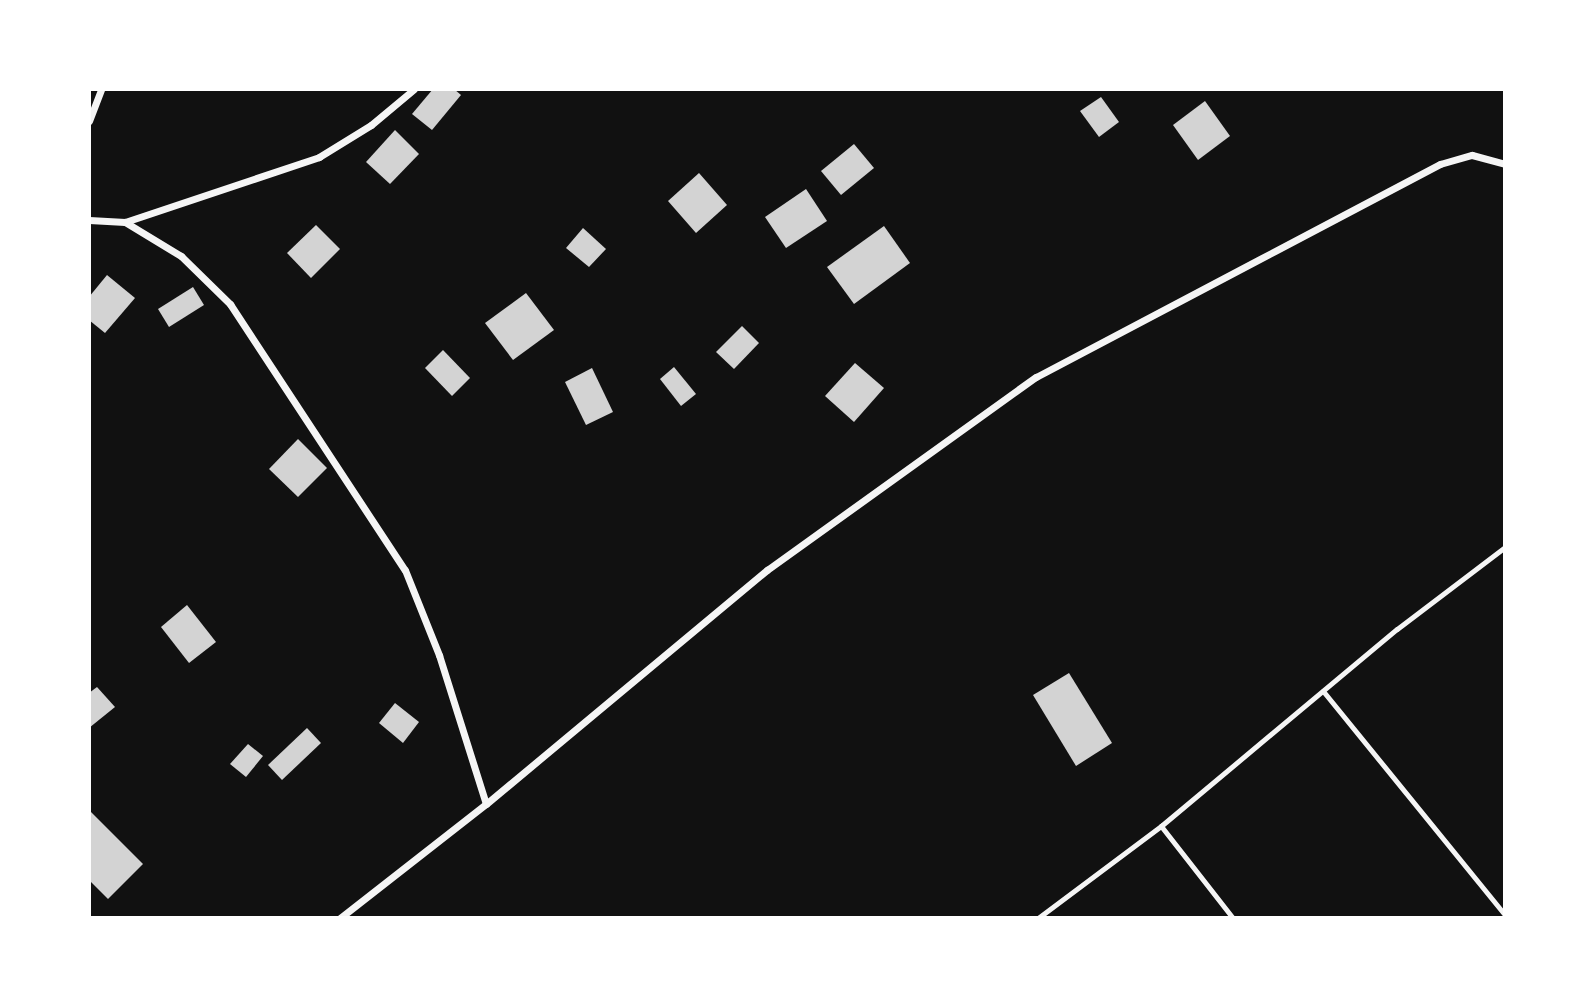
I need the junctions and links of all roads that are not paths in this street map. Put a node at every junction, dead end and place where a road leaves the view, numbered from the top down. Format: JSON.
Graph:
{"nodes":[{"id":1,"x":414,"y":89,"type":"edge"},
{"id":2,"x":101,"y":90,"type":"edge"},
{"id":3,"x":89,"y":121,"type":"edge"},
{"id":4,"x":1505,"y":164,"type":"edge"},
{"id":5,"x":89,"y":220,"type":"edge"},
{"id":6,"x":125,"y":222,"type":"junction"},
{"id":7,"x":1505,"y":547,"type":"edge"},
{"id":8,"x":1323,"y":691,"type":"junction"},
{"id":9,"x":486,"y":804,"type":"junction"},
{"id":10,"x":1161,"y":825,"type":"junction"},
{"id":11,"x":1505,"y":915,"type":"edge"},
{"id":12,"x":340,"y":918,"type":"edge"},
{"id":13,"x":1038,"y":918,"type":"edge"},
{"id":14,"x":1233,"y":918,"type":"edge"}],
"edges":[{"from":1,"to":6,"type":"street"},
{"from":2,"to":3,"type":"street"},
{"from":4,"to":9,"type":"street"},
{"from":5,"to":6,"type":"street"},
{"from":6,"to":9,"type":"street"},
{"from":7,"to":8,"type":"lane"},
{"from":8,"to":10,"type":"lane"},
{"from":8,"to":11,"type":"lane"},
{"from":9,"to":12,"type":"street"},
{"from":10,"to":13,"type":"lane"},
{"from":10,"to":14,"type":"lane"}]}
